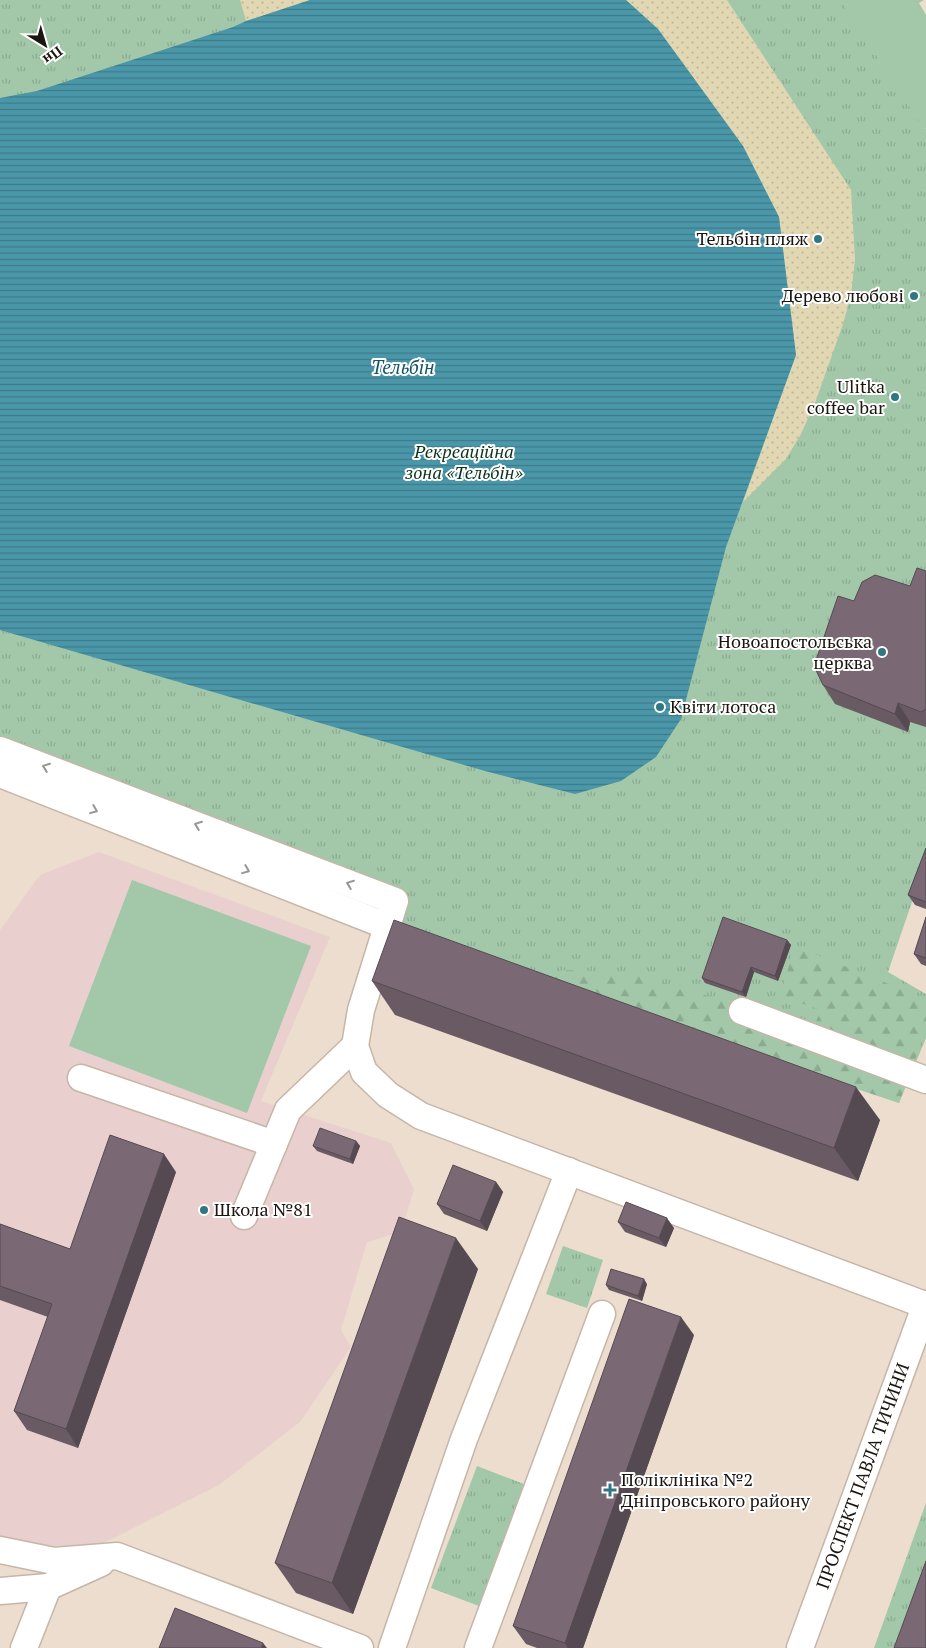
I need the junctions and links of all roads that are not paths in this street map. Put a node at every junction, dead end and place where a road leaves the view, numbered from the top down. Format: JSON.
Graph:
{"nodes":[{"id":1,"x":0,"y":750,"type":"edge"},
{"id":2,"x":0,"y":774,"type":"edge"},
{"id":3,"x":387,"y":926,"type":"junction"},
{"id":4,"x":742,"y":1012,"type":"dead end"},
{"id":5,"x":355,"y":1046,"type":"junction"},
{"id":6,"x":81,"y":1078,"type":"dead end"},
{"id":7,"x":926,"y":1080,"type":"edge"},
{"id":8,"x":274,"y":1144,"type":"junction"},
{"id":9,"x":569,"y":1171,"type":"junction"},
{"id":10,"x":244,"y":1216,"type":"dead end"},
{"id":11,"x":926,"y":1304,"type":"edge"},
{"id":12,"x":602,"y":1314,"type":"dead end"},
{"id":13,"x":0,"y":1550,"type":"edge"},
{"id":14,"x":117,"y":1556,"type":"junction"},
{"id":15,"x":48,"y":1587,"type":"junction"},
{"id":16,"x":0,"y":1590,"type":"edge"},
{"id":17,"x":24,"y":1648,"type":"edge"},
{"id":18,"x":360,"y":1648,"type":"edge"},
{"id":19,"x":392,"y":1648,"type":"edge"},
{"id":20,"x":478,"y":1648,"type":"edge"},
{"id":21,"x":800,"y":1648,"type":"edge"}],
"edges":[{"from":3,"to":1,"type":"street","one_way":true},
{"from":2,"to":3,"type":"street","one_way":true},
{"from":3,"to":5,"type":"street"},
{"from":4,"to":7,"type":"street"},
{"from":5,"to":8,"type":"street"},
{"from":5,"to":9,"type":"street"},
{"from":6,"to":8,"type":"street"},
{"from":8,"to":10,"type":"street"},
{"from":9,"to":11,"type":"street"},
{"from":9,"to":19,"type":"street"},
{"from":11,"to":21,"type":"street","name":"ПРОСПЕКТ ПАВЛА ТИЧИНИ"},
{"from":12,"to":20,"type":"street"},
{"from":13,"to":14,"type":"street"},
{"from":14,"to":15,"type":"street"},
{"from":14,"to":18,"type":"street"},
{"from":15,"to":16,"type":"street"},
{"from":15,"to":17,"type":"street"}]}
